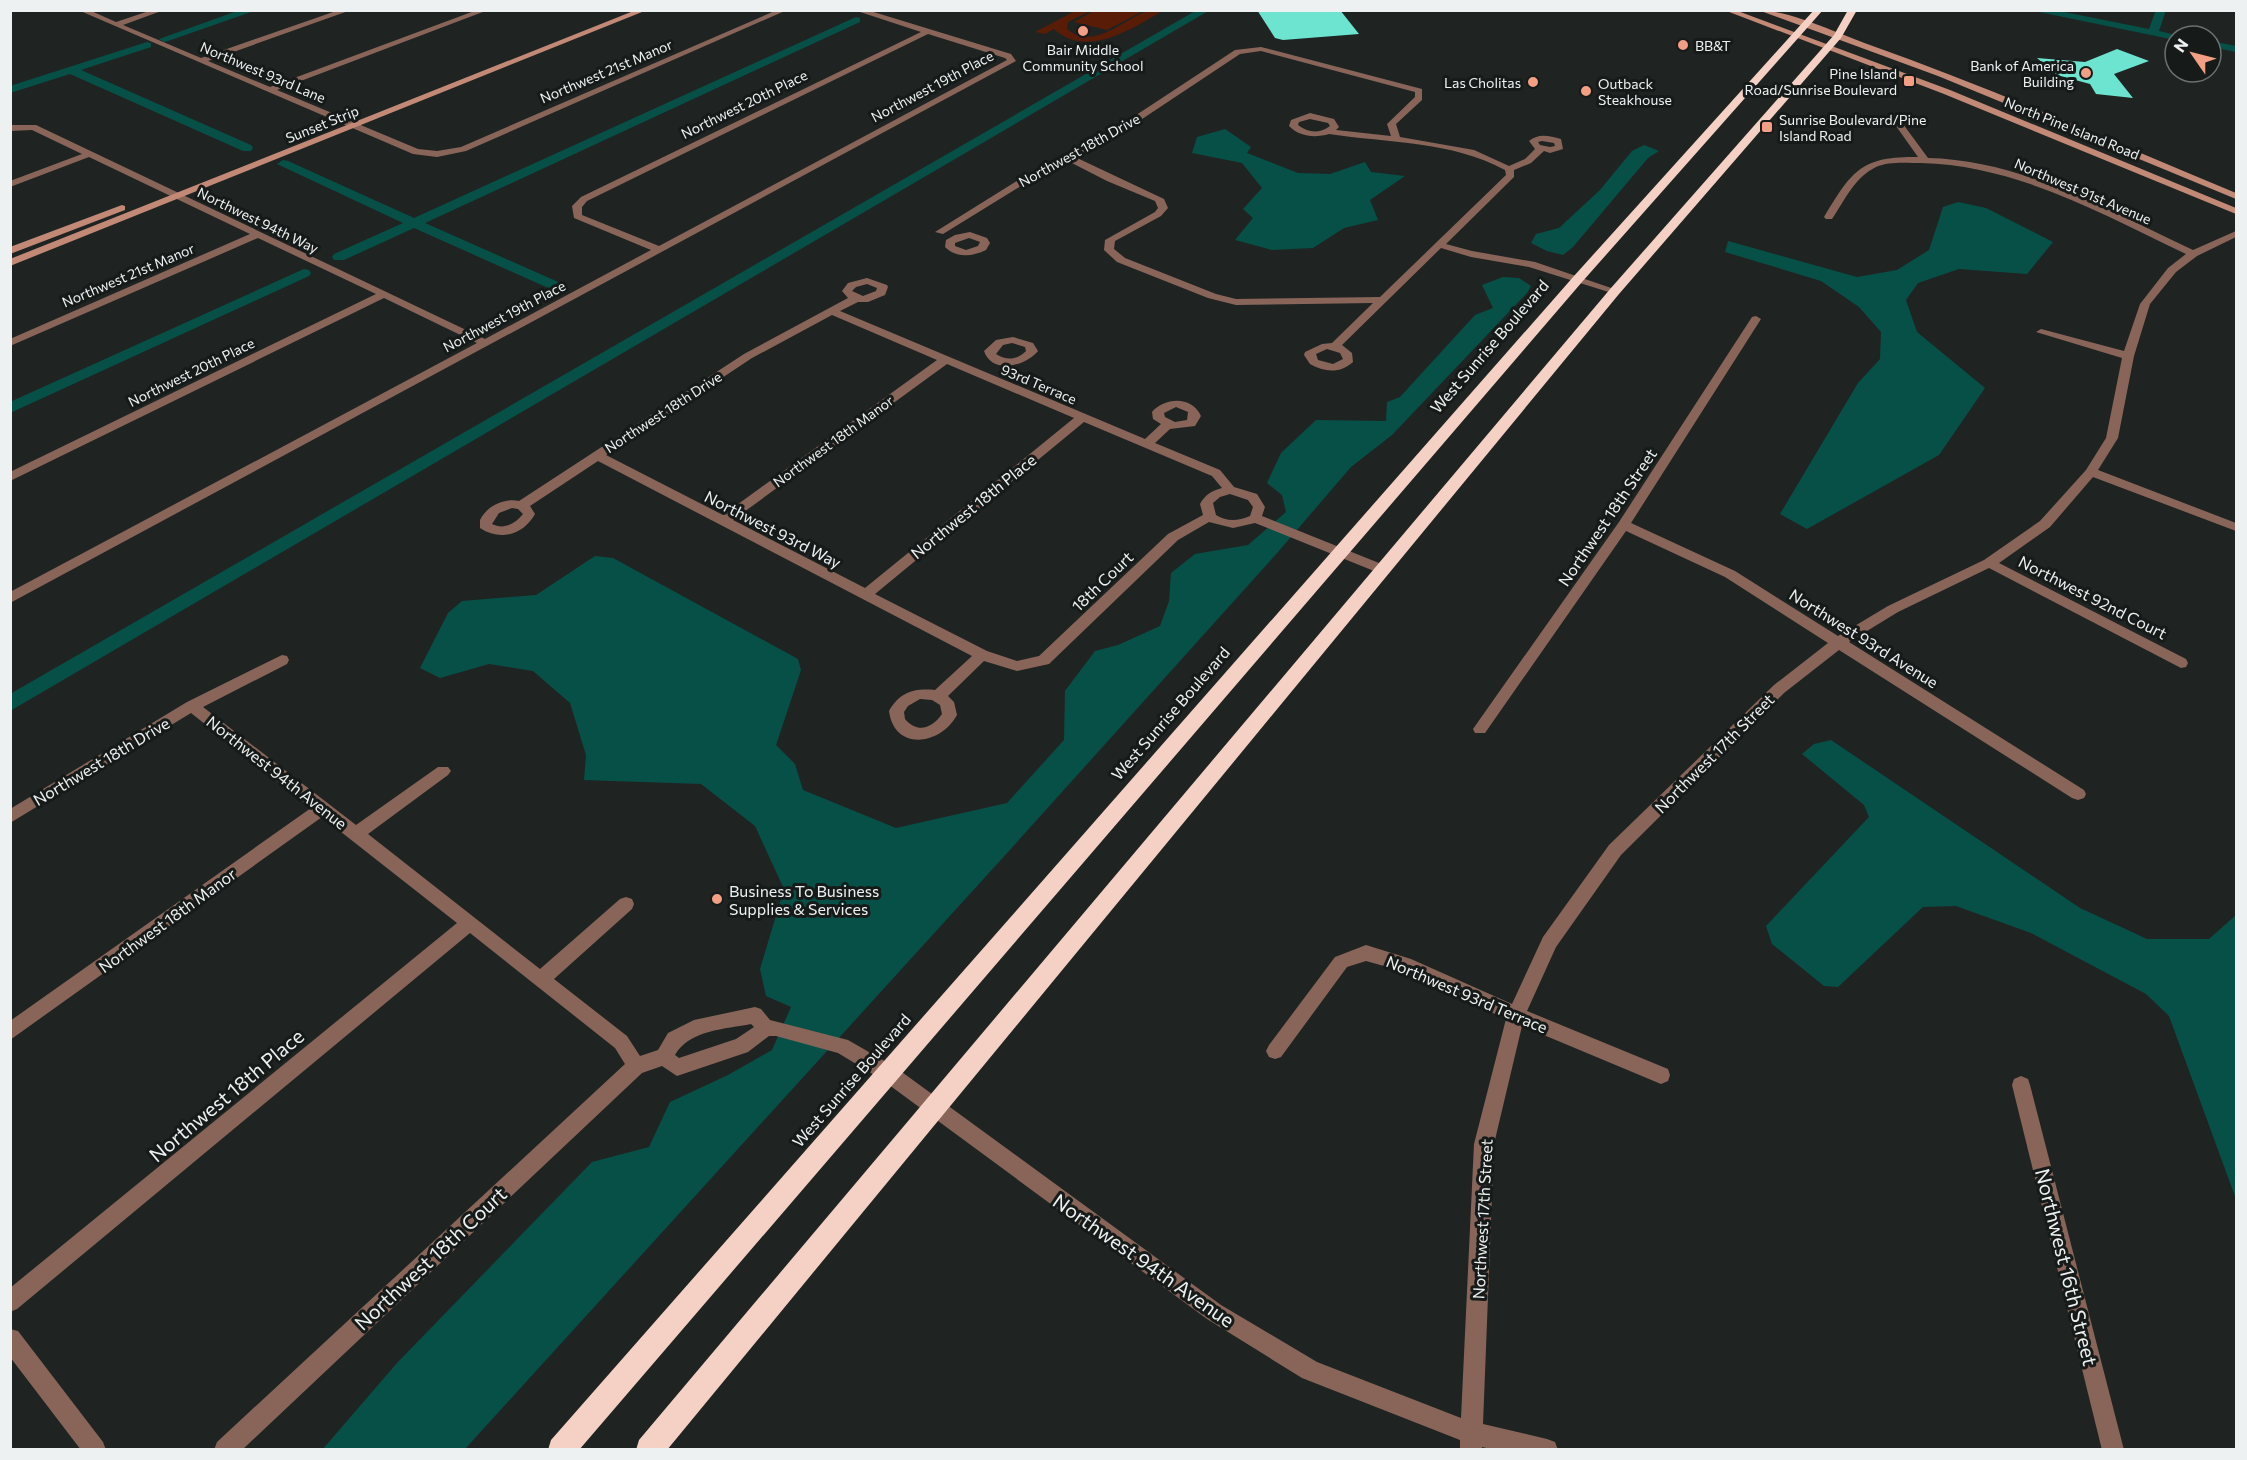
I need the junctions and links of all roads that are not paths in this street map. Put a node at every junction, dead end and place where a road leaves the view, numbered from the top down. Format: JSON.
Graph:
{"nodes":[{"id":1,"x":81,"y":10,"type":"edge"},
{"id":2,"x":161,"y":10,"type":"edge"},
{"id":3,"x":348,"y":10,"type":"edge"},
{"id":4,"x":485,"y":10,"type":"edge"},
{"id":5,"x":621,"y":10,"type":"edge"},
{"id":6,"x":644,"y":10,"type":"edge"},
{"id":7,"x":784,"y":10,"type":"edge"},
{"id":8,"x":857,"y":10,"type":"edge"},
{"id":9,"x":1727,"y":10,"type":"edge"},
{"id":10,"x":1761,"y":10,"type":"edge"},
{"id":11,"x":1819,"y":10,"type":"edge"},
{"id":12,"x":1853,"y":10,"type":"edge"},
{"id":13,"x":115,"y":25,"type":"junction"},
{"id":14,"x":1806,"y":25,"type":"junction"},
{"id":15,"x":927,"y":32,"type":"junction"},
{"id":16,"x":1797,"y":35,"type":"junction"},
{"id":17,"x":1838,"y":36,"type":"junction"},
{"id":18,"x":1828,"y":46,"type":"junction"},
{"id":19,"x":201,"y":61,"type":"junction"},
{"id":20,"x":270,"y":90,"type":"junction"},
{"id":21,"x":344,"y":120,"type":"junction"},
{"id":22,"x":356,"y":125,"type":"junction"},
{"id":23,"x":1900,"y":126,"type":"dead end"},
{"id":24,"x":14,"y":127,"type":"edge"},
{"id":25,"x":1330,"y":132,"type":"dead end"},
{"id":26,"x":1396,"y":138,"type":"junction"},
{"id":27,"x":1541,"y":149,"type":"dead end"},
{"id":28,"x":90,"y":154,"type":"junction"},
{"id":29,"x":437,"y":154,"type":"joint"},
{"id":30,"x":1068,"y":157,"type":"junction"},
{"id":31,"x":1924,"y":159,"type":"junction"},
{"id":32,"x":1509,"y":169,"type":"junction"},
{"id":33,"x":10,"y":183,"type":"edge"},
{"id":34,"x":166,"y":190,"type":"junction"},
{"id":35,"x":178,"y":196,"type":"junction"},
{"id":36,"x":2236,"y":196,"type":"edge"},
{"id":37,"x":2236,"y":211,"type":"edge"},
{"id":38,"x":1829,"y":217,"type":"dead end"},
{"id":39,"x":2236,"y":234,"type":"edge"},
{"id":40,"x":257,"y":235,"type":"junction"},
{"id":41,"x":953,"y":239,"type":"dead end"},
{"id":42,"x":1440,"y":245,"type":"junction"},
{"id":43,"x":660,"y":250,"type":"junction"},
{"id":44,"x":10,"y":251,"type":"edge"},
{"id":45,"x":2193,"y":254,"type":"junction"},
{"id":46,"x":10,"y":263,"type":"edge"},
{"id":47,"x":1578,"y":279,"type":"junction"},
{"id":48,"x":1615,"y":291,"type":"junction"},
{"id":49,"x":385,"y":294,"type":"junction"},
{"id":50,"x":855,"y":298,"type":"dead end"},
{"id":51,"x":1382,"y":300,"type":"junction"},
{"id":52,"x":831,"y":312,"type":"junction"},
{"id":53,"x":1756,"y":319,"type":"dead end"},
{"id":54,"x":2041,"y":332,"type":"dead end"},
{"id":55,"x":10,"y":343,"type":"edge"},
{"id":56,"x":486,"y":343,"type":"junction"},
{"id":57,"x":1335,"y":346,"type":"dead end"},
{"id":58,"x":2128,"y":356,"type":"junction"},
{"id":59,"x":998,"y":360,"type":"dead end"},
{"id":60,"x":943,"y":361,"type":"junction"},
{"id":61,"x":978,"y":375,"type":"junction"},
{"id":62,"x":1081,"y":418,"type":"junction"},
{"id":63,"x":1167,"y":425,"type":"dead end"},
{"id":64,"x":1145,"y":445,"type":"junction"},
{"id":65,"x":597,"y":455,"type":"junction"},
{"id":66,"x":2091,"y":472,"type":"junction"},
{"id":67,"x":10,"y":477,"type":"edge"},
{"id":68,"x":1230,"y":490,"type":"junction"},
{"id":69,"x":521,"y":506,"type":"dead end"},
{"id":70,"x":1210,"y":516,"type":"junction"},
{"id":71,"x":1262,"y":520,"type":"junction"},
{"id":72,"x":723,"y":521,"type":"junction"},
{"id":73,"x":1624,"y":525,"type":"junction"},
{"id":74,"x":2236,"y":527,"type":"edge"},
{"id":75,"x":1340,"y":553,"type":"junction"},
{"id":76,"x":1989,"y":563,"type":"junction"},
{"id":77,"x":1384,"y":570,"type":"junction"},
{"id":78,"x":865,"y":595,"type":"junction"},
{"id":79,"x":10,"y":598,"type":"edge"},
{"id":80,"x":1839,"y":642,"type":"junction"},
{"id":81,"x":982,"y":655,"type":"junction"},
{"id":82,"x":282,"y":660,"type":"dead end"},
{"id":83,"x":2181,"y":663,"type":"dead end"},
{"id":84,"x":1017,"y":666,"type":"joint"},
{"id":85,"x":938,"y":696,"type":"dead end"},
{"id":86,"x":192,"y":706,"type":"junction"},
{"id":87,"x":1480,"y":729,"type":"dead end"},
{"id":88,"x":443,"y":771,"type":"dead end"},
{"id":89,"x":2078,"y":794,"type":"dead end"},
{"id":90,"x":323,"y":808,"type":"junction"},
{"id":91,"x":10,"y":817,"type":"edge"},
{"id":92,"x":356,"y":834,"type":"junction"},
{"id":93,"x":626,"y":904,"type":"dead end"},
{"id":94,"x":470,"y":923,"type":"junction"},
{"id":95,"x":541,"y":979,"type":"junction"},
{"id":96,"x":1516,"y":1015,"type":"junction"},
{"id":97,"x":771,"y":1028,"type":"junction"},
{"id":98,"x":10,"y":1032,"type":"edge"},
{"id":99,"x":1275,"y":1051,"type":"dead end"},
{"id":100,"x":664,"y":1057,"type":"junction"},
{"id":101,"x":636,"y":1066,"type":"junction"},
{"id":102,"x":888,"y":1073,"type":"junction"},
{"id":103,"x":1661,"y":1076,"type":"dead end"},
{"id":104,"x":2021,"y":1084,"type":"dead end"},
{"id":105,"x":936,"y":1107,"type":"junction"},
{"id":106,"x":10,"y":1302,"type":"edge"},
{"id":107,"x":10,"y":1339,"type":"edge"},
{"id":108,"x":1472,"y":1441,"type":"edge"},
{"id":109,"x":95,"y":1449,"type":"edge"},
{"id":110,"x":225,"y":1449,"type":"edge"},
{"id":111,"x":561,"y":1449,"type":"edge"},
{"id":112,"x":649,"y":1449,"type":"edge"},
{"id":113,"x":1547,"y":1449,"type":"edge"},
{"id":114,"x":2113,"y":1449,"type":"edge"}],
"edges":[{"from":1,"to":13,"type":"street","name":"Northwest 93rd Lane"},
{"from":2,"to":13,"type":"street"},
{"from":3,"to":19,"type":"street"},
{"from":4,"to":20,"type":"street"},
{"from":5,"to":21,"type":"street","name":"Sunset Strip"},
{"from":6,"to":22,"type":"street","name":"Sunset Strip"},
{"from":7,"to":29,"type":"street","name":"Northwest 21st Manor"},
{"from":8,"to":15,"type":"street"},
{"from":9,"to":16,"type":"street","name":"North Pine Island Road"},
{"from":10,"to":14,"type":"street","name":"North Pine Island Road"},
{"from":11,"to":14,"type":"highway","name":"West Sunrise Boulevard"},
{"from":12,"to":17,"type":"highway"},
{"from":13,"to":19,"type":"street","name":"Northwest 93rd Lane"},
{"from":14,"to":16,"type":"highway","name":"West Sunrise Boulevard"},
{"from":14,"to":17,"type":"street","name":"North Pine Island Road"},
{"from":15,"to":43,"type":"street","name":"Northwest 19th Place"},
{"from":15,"to":43,"type":"street","name":"Northwest 20th Place"},
{"from":16,"to":18,"type":"street","name":"North Pine Island Road"},
{"from":16,"to":47,"type":"highway","name":"West Sunrise Boulevard"},
{"from":17,"to":18,"type":"highway"},
{"from":17,"to":36,"type":"street","name":"North Pine Island Road"},
{"from":18,"to":37,"type":"street","name":"North Pine Island Road"},
{"from":18,"to":48,"type":"highway"},
{"from":19,"to":20,"type":"street","name":"Northwest 93rd Lane"},
{"from":20,"to":21,"type":"street","name":"Northwest 93rd Lane"},
{"from":21,"to":22,"type":"street","name":"Northwest 93rd Lane"},
{"from":21,"to":34,"type":"street","name":"Sunset Strip"},
{"from":22,"to":29,"type":"street","name":"Northwest 93rd Lane"},
{"from":22,"to":35,"type":"street","name":"Sunset Strip"},
{"from":23,"to":31,"type":"street"},
{"from":24,"to":28,"type":"street","name":"Northwest 94th Way"},
{"from":25,"to":26,"type":"street"},
{"from":26,"to":30,"type":"street","name":"Northwest 18th Drive"},
{"from":26,"to":32,"type":"street"},
{"from":27,"to":32,"type":"street"},
{"from":28,"to":33,"type":"street"},
{"from":28,"to":34,"type":"street","name":"Northwest 94th Way"},
{"from":30,"to":41,"type":"street","name":"Northwest 18th Drive"},
{"from":30,"to":51,"type":"street"},
{"from":31,"to":38,"type":"street","name":"Northwest 91st Avenue"},
{"from":31,"to":45,"type":"street","name":"Northwest 91st Avenue"},
{"from":32,"to":42,"type":"street"},
{"from":34,"to":35,"type":"street","name":"Northwest 94th Way"},
{"from":34,"to":44,"type":"street","name":"Sunset Strip"},
{"from":35,"to":40,"type":"street","name":"Northwest 94th Way"},
{"from":35,"to":46,"type":"street","name":"Sunset Strip"},
{"from":39,"to":45,"type":"street","name":"Northwest 17th Street"},
{"from":40,"to":49,"type":"street","name":"Northwest 94th Way"},
{"from":40,"to":55,"type":"street","name":"Northwest 21st Manor"},
{"from":42,"to":47,"type":"street"},
{"from":42,"to":51,"type":"street"},
{"from":43,"to":56,"type":"street","name":"Northwest 19th Place"},
{"from":45,"to":58,"type":"street","name":"Northwest 17th Street"},
{"from":47,"to":48,"type":"street"},
{"from":47,"to":75,"type":"highway","name":"West Sunrise Boulevard"},
{"from":48,"to":77,"type":"highway"},
{"from":49,"to":56,"type":"street","name":"Northwest 94th Way"},
{"from":49,"to":67,"type":"street","name":"Northwest 20th Place"},
{"from":50,"to":52,"type":"street","name":"Northwest 18th Drive"},
{"from":51,"to":57,"type":"street"},
{"from":52,"to":60,"type":"street","name":"93rd Terrace"},
{"from":52,"to":65,"type":"street","name":"Northwest 18th Drive"},
{"from":53,"to":73,"type":"street","name":"Northwest 18th Street"},
{"from":54,"to":58,"type":"street"},
{"from":56,"to":79,"type":"street","name":"Northwest 19th Place"},
{"from":58,"to":66,"type":"street","name":"Northwest 17th Street"},
{"from":59,"to":61,"type":"street"},
{"from":60,"to":61,"type":"street","name":"93rd Terrace"},
{"from":60,"to":72,"type":"street","name":"Northwest 18th Manor"},
{"from":61,"to":62,"type":"street","name":"93rd Terrace"},
{"from":62,"to":64,"type":"street","name":"93rd Terrace"},
{"from":62,"to":78,"type":"street","name":"Northwest 18th Place"},
{"from":63,"to":64,"type":"street"},
{"from":64,"to":68,"type":"street","name":"93rd Terrace"},
{"from":65,"to":69,"type":"street"},
{"from":65,"to":72,"type":"street","name":"Northwest 93rd Way"},
{"from":66,"to":74,"type":"street"},
{"from":66,"to":76,"type":"street","name":"Northwest 17th Street"},
{"from":68,"to":70,"type":"street"},
{"from":68,"to":71,"type":"street","name":"93rd Terrace"},
{"from":70,"to":71,"type":"street"},
{"from":70,"to":84,"type":"street","name":"18th Court"},
{"from":71,"to":75,"type":"street"},
{"from":72,"to":78,"type":"street","name":"Northwest 93rd Way"},
{"from":73,"to":80,"type":"street","name":"Northwest 93rd Avenue"},
{"from":73,"to":87,"type":"street","name":"Northwest 18th Street"},
{"from":75,"to":77,"type":"street"},
{"from":75,"to":102,"type":"highway","name":"West Sunrise Boulevard"},
{"from":76,"to":80,"type":"street","name":"Northwest 17th Street"},
{"from":76,"to":83,"type":"street","name":"Northwest 92nd Court"},
{"from":77,"to":105,"type":"highway"},
{"from":78,"to":81,"type":"street","name":"Northwest 93rd Way"},
{"from":80,"to":89,"type":"street","name":"Northwest 93rd Avenue"},
{"from":80,"to":96,"type":"street","name":"Northwest 17th Street"},
{"from":81,"to":84,"type":"street","name":"Northwest 93rd Way"},
{"from":81,"to":85,"type":"street"},
{"from":82,"to":86,"type":"street","name":"Northwest 94th Avenue"},
{"from":86,"to":90,"type":"street","name":"Northwest 94th Avenue"},
{"from":86,"to":91,"type":"street","name":"Northwest 18th Drive"},
{"from":88,"to":92,"type":"street","name":"Northwest 94th Avenue"},
{"from":90,"to":92,"type":"street","name":"Northwest 94th Avenue"},
{"from":90,"to":98,"type":"street","name":"Northwest 18th Manor"},
{"from":92,"to":94,"type":"street","name":"Northwest 94th Avenue"},
{"from":93,"to":95,"type":"street"},
{"from":94,"to":95,"type":"street","name":"Northwest 94th Avenue"},
{"from":94,"to":106,"type":"street","name":"Northwest 18th Place"},
{"from":95,"to":101,"type":"street","name":"Northwest 94th Avenue"},
{"from":96,"to":99,"type":"street","name":"Northwest 93rd Terrace"},
{"from":96,"to":103,"type":"street","name":"Northwest 93rd Terrace"},
{"from":96,"to":108,"type":"street","name":"Northwest 17th Street"},
{"from":97,"to":100,"type":"street"},
{"from":97,"to":100,"type":"street","name":"Northwest 94th Avenue"},
{"from":97,"to":102,"type":"street","name":"Northwest 94th Avenue"},
{"from":100,"to":101,"type":"street"},
{"from":101,"to":110,"type":"street","name":"Northwest 18th Court"},
{"from":102,"to":105,"type":"street","name":"Northwest 94th Avenue"},
{"from":102,"to":111,"type":"highway","name":"West Sunrise Boulevard"},
{"from":104,"to":114,"type":"street","name":"Northwest 16th Street"},
{"from":105,"to":108,"type":"street","name":"Northwest 94th Avenue"},
{"from":105,"to":112,"type":"highway"},
{"from":107,"to":109,"type":"street"},
{"from":108,"to":113,"type":"street","name":"Northwest 94th Avenue"}]}
